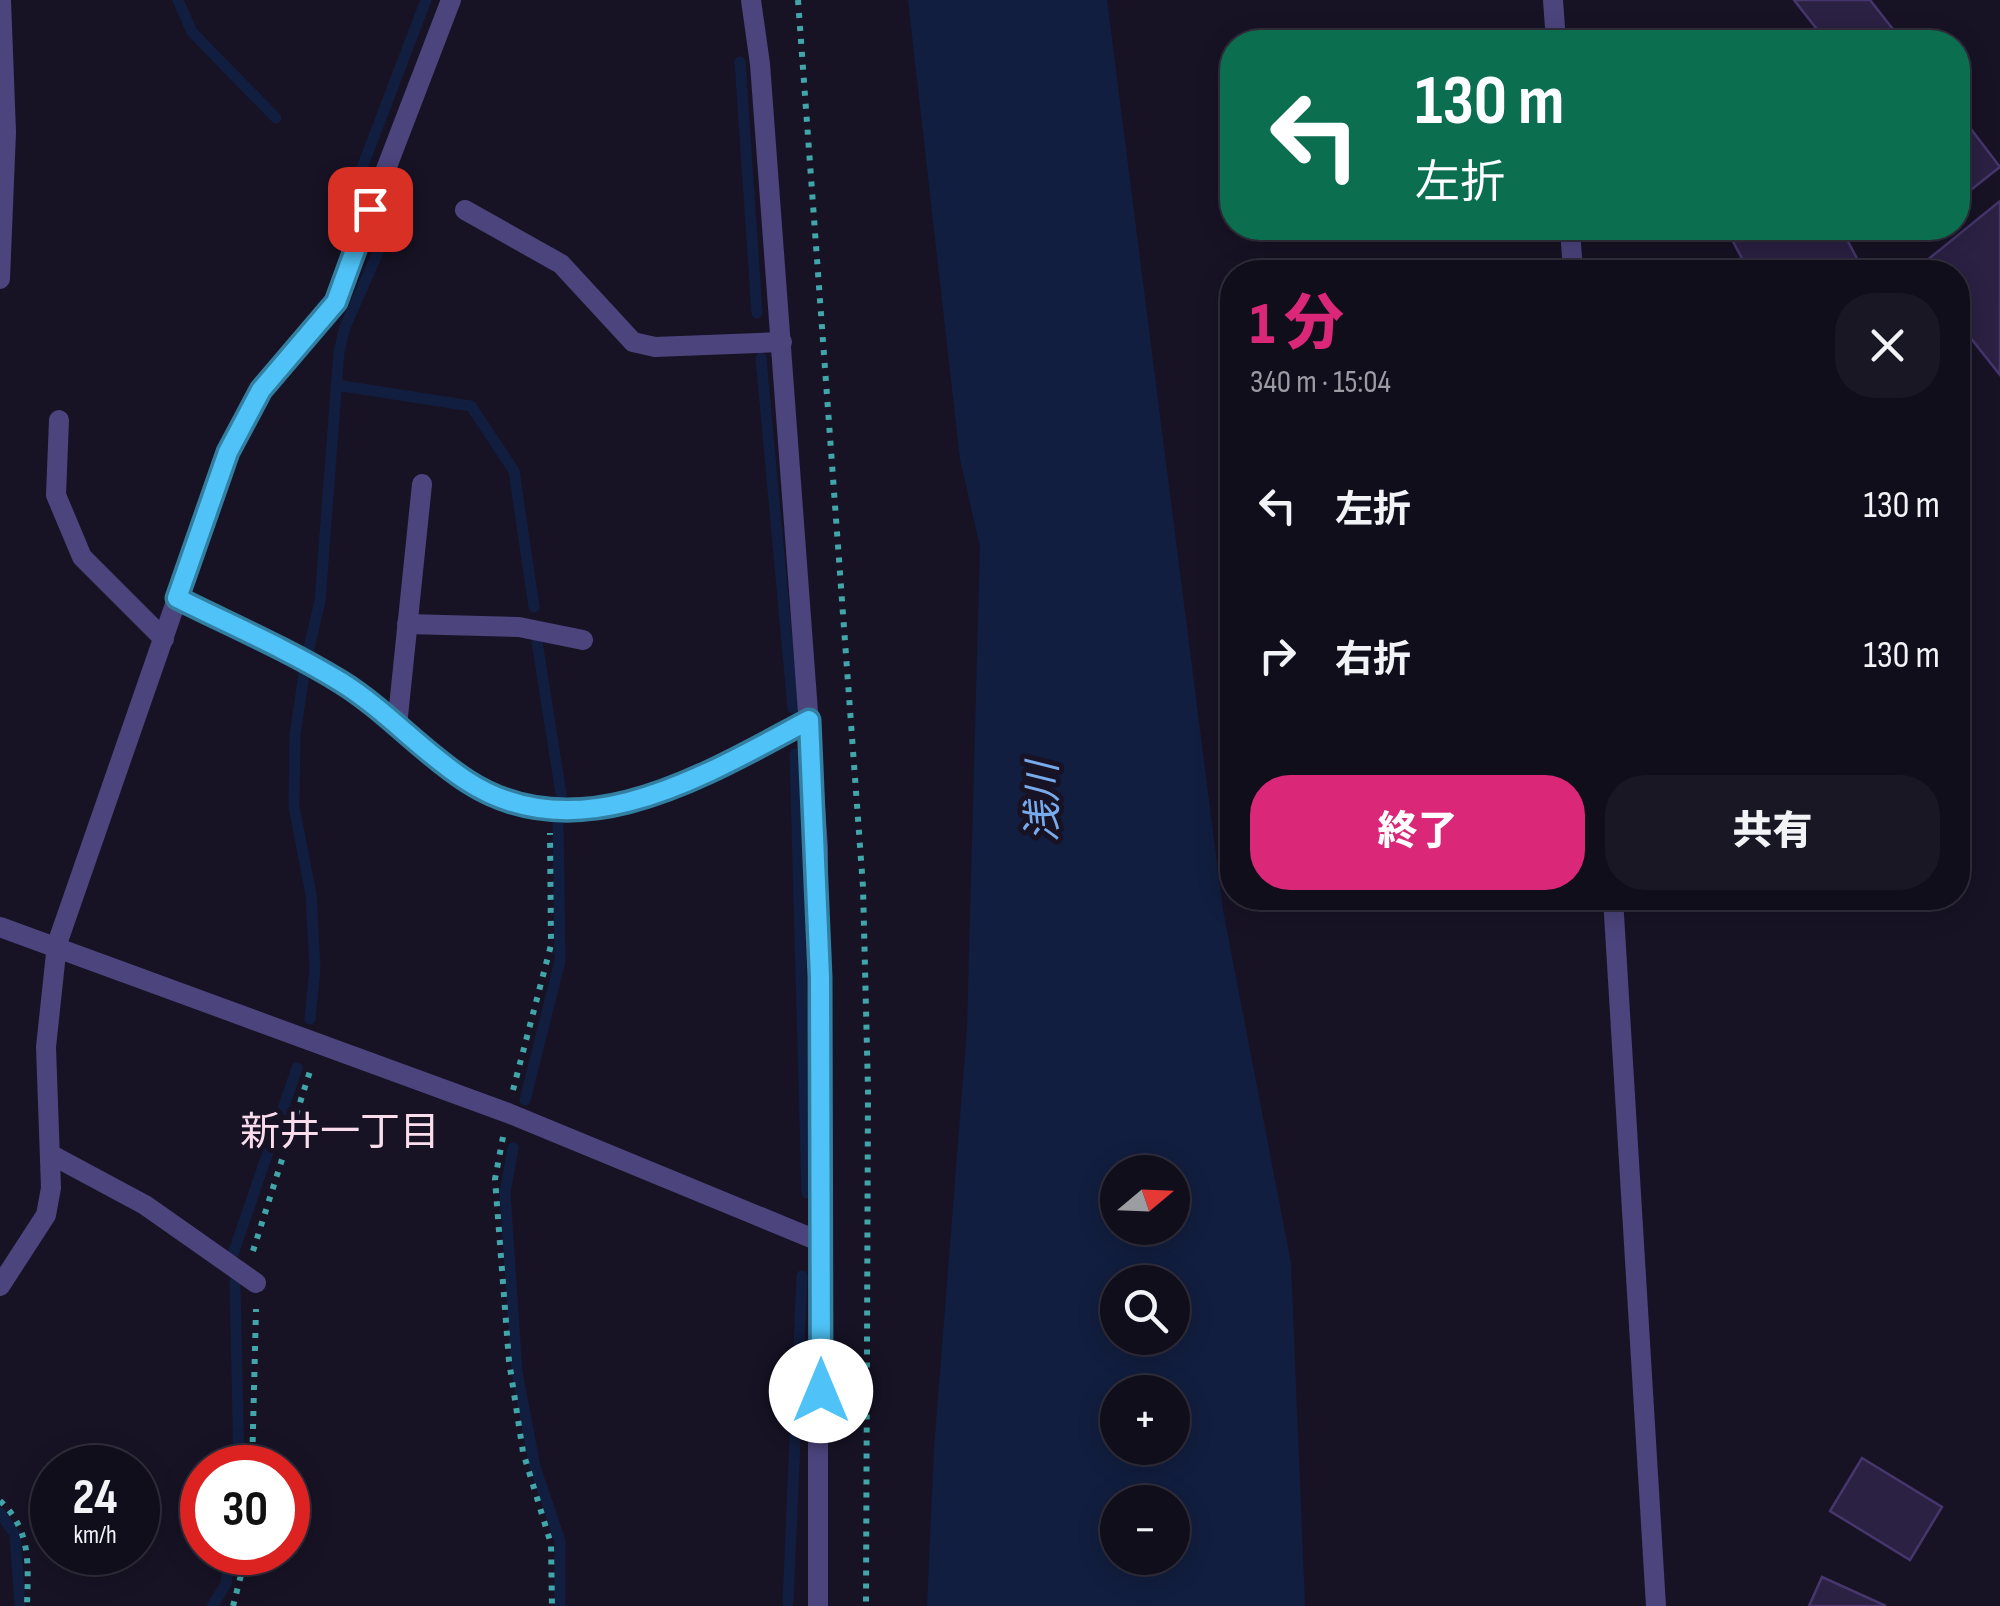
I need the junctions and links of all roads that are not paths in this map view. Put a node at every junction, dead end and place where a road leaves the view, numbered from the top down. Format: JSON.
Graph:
{"nodes":[{"id":1,"x":1,"y":0,"type":"edge"},
{"id":2,"x":452,"y":0,"type":"edge"},
{"id":3,"x":752,"y":0,"type":"edge"},
{"id":4,"x":1553,"y":0,"type":"edge"},
{"id":5,"x":1555,"y":30,"type":"edge"},
{"id":6,"x":3,"y":133,"type":"edge"},
{"id":7,"x":465,"y":210,"type":"dead end"},
{"id":8,"x":0,"y":279,"type":"edge"},
{"id":9,"x":782,"y":342,"type":"junction"},
{"id":10,"x":59,"y":420,"type":"dead end"},
{"id":11,"x":422,"y":484,"type":"dead end"},
{"id":12,"x":177,"y":598,"type":"junction"},
{"id":13,"x":407,"y":624,"type":"junction"},
{"id":14,"x":164,"y":639,"type":"junction"},
{"id":15,"x":583,"y":640,"type":"dead end"},
{"id":16,"x":809,"y":720,"type":"junction"},
{"id":17,"x":397,"y":726,"type":"junction"},
{"id":18,"x":1615,"y":910,"type":"edge"},
{"id":19,"x":0,"y":927,"type":"edge"},
{"id":20,"x":57,"y":944,"type":"junction"},
{"id":21,"x":50,"y":1154,"type":"junction"},
{"id":22,"x":821,"y":1242,"type":"junction"},
{"id":23,"x":256,"y":1282,"type":"road end"},
{"id":24,"x":0,"y":1286,"type":"edge"},
{"id":25,"x":818,"y":1606,"type":"edge"},
{"id":26,"x":1656,"y":1606,"type":"edge"}],
"edges":[{"from":1,"to":6,"type":"street"},
{"from":2,"to":12,"type":"street"},
{"from":3,"to":9,"type":"street"},
{"from":4,"to":5,"type":"street"},
{"from":6,"to":8,"type":"street"},
{"from":7,"to":9,"type":"street"},
{"from":9,"to":16,"type":"street"},
{"from":10,"to":14,"type":"street"},
{"from":11,"to":13,"type":"street"},
{"from":12,"to":14,"type":"street"},
{"from":12,"to":17,"type":"street"},
{"from":13,"to":15,"type":"street"},
{"from":13,"to":17,"type":"street"},
{"from":14,"to":20,"type":"street"},
{"from":16,"to":17,"type":"street"},
{"from":16,"to":22,"type":"street"},
{"from":18,"to":26,"type":"street"},
{"from":19,"to":20,"type":"street"},
{"from":20,"to":21,"type":"street"},
{"from":20,"to":22,"type":"street"},
{"from":21,"to":23,"type":"street"},
{"from":21,"to":24,"type":"street"},
{"from":22,"to":25,"type":"street"}]}
